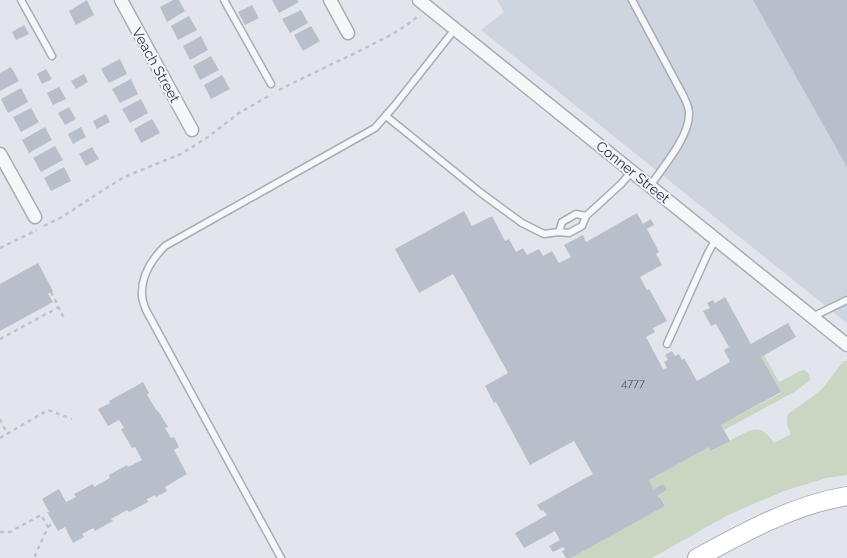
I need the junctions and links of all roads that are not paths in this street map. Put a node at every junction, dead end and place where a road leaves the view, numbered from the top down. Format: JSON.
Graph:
{"nodes":[{"id":1,"x":21,"y":0,"type":"edge"},
{"id":2,"x":121,"y":0,"type":"edge"},
{"id":3,"x":224,"y":0,"type":"edge"},
{"id":4,"x":330,"y":0,"type":"edge"},
{"id":5,"x":419,"y":0,"type":"edge"},
{"id":6,"x":632,"y":0,"type":"edge"},
{"id":7,"x":455,"y":29,"type":"junction"},
{"id":8,"x":348,"y":33,"type":"dead end"},
{"id":9,"x":52,"y":56,"type":"dead end"},
{"id":10,"x":271,"y":84,"type":"dead end"},
{"id":11,"x":386,"y":116,"type":"junction"},
{"id":12,"x":192,"y":130,"type":"dead end"},
{"id":13,"x":0,"y":154,"type":"edge"},
{"id":14,"x":632,"y":171,"type":"junction"},
{"id":15,"x":649,"y":186,"type":"junction"},
{"id":16,"x":586,"y":216,"type":"junction"},
{"id":17,"x":35,"y":217,"type":"dead end"},
{"id":18,"x":559,"y":232,"type":"junction"},
{"id":19,"x":716,"y":240,"type":"junction"},
{"id":20,"x":847,"y":300,"type":"edge"},
{"id":21,"x":812,"y":317,"type":"junction"},
{"id":22,"x":667,"y":344,"type":"dead end"},
{"id":23,"x":847,"y":345,"type":"edge"},
{"id":24,"x":847,"y":496,"type":"edge"},
{"id":25,"x":281,"y":558,"type":"edge"},
{"id":26,"x":697,"y":558,"type":"edge"}],
"edges":[{"from":1,"to":9,"type":"lane"},
{"from":2,"to":12,"type":"street","name":"Veach Street"},
{"from":3,"to":10,"type":"lane"},
{"from":4,"to":8,"type":"street"},
{"from":5,"to":7,"type":"street","name":"Conner Street"},
{"from":6,"to":15,"type":"lane"},
{"from":7,"to":11,"type":"lane"},
{"from":7,"to":14,"type":"street","name":"Conner Street"},
{"from":11,"to":18,"type":"lane"},
{"from":11,"to":25,"type":"lane"},
{"from":13,"to":17,"type":"street"},
{"from":14,"to":15,"type":"street","name":"Conner Street"},
{"from":14,"to":16,"type":"lane"},
{"from":15,"to":19,"type":"street","name":"Conner Street"},
{"from":16,"to":18,"type":"lane"},
{"from":16,"to":18,"type":"lane"},
{"from":19,"to":21,"type":"street","name":"Conner Street"},
{"from":19,"to":22,"type":"lane"},
{"from":20,"to":21,"type":"lane"},
{"from":21,"to":23,"type":"street","name":"Conner Street"},
{"from":24,"to":26,"type":"main road"}]}
